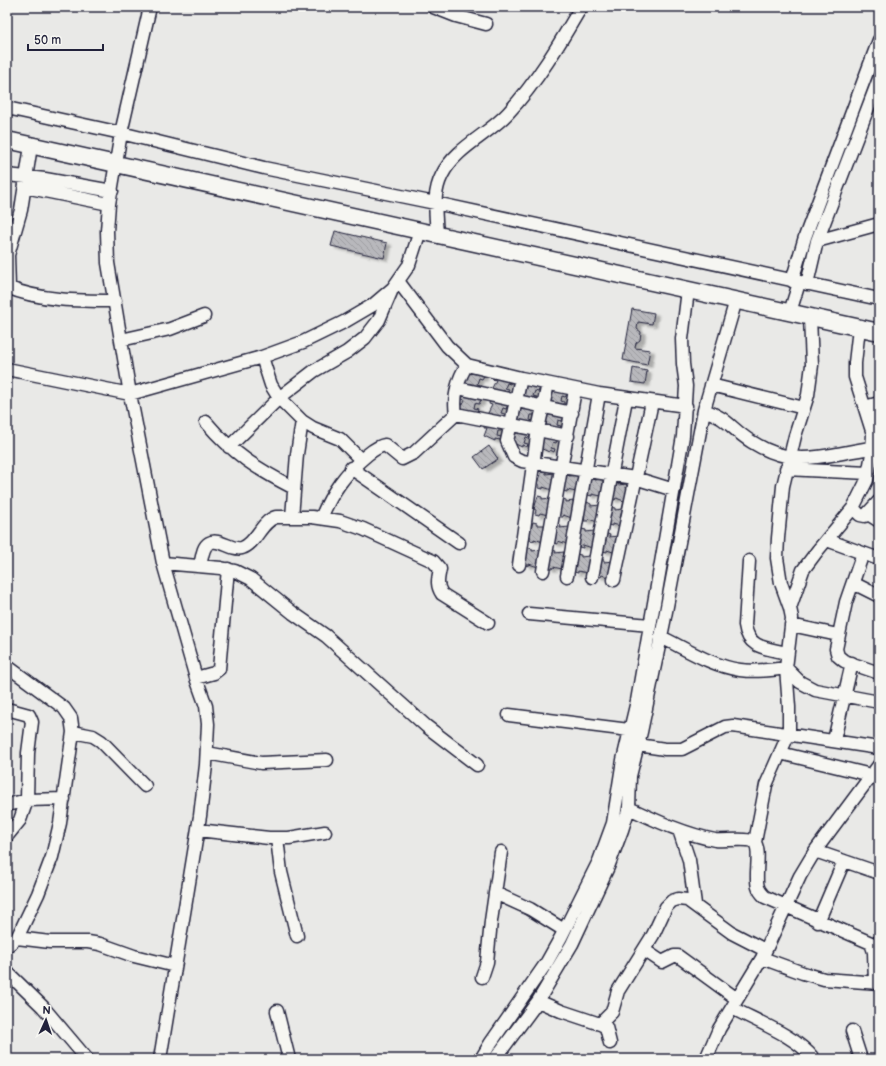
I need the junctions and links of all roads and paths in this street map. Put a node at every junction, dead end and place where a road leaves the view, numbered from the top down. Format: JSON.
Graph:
{"nodes":[{"id":1,"x":150,"y":7,"type":"edge"},
{"id":2,"x":433,"y":7,"type":"edge"},
{"id":3,"x":580,"y":7,"type":"edge"},
{"id":4,"x":486,"y":24,"type":"dead end"},
{"id":5,"x":879,"y":40,"type":"edge"},
{"id":6,"x":879,"y":82,"type":"edge"},
{"id":7,"x":7,"y":108,"type":"edge"},
{"id":8,"x":121,"y":133,"type":"junction"},
{"id":9,"x":7,"y":140,"type":"edge"},
{"id":10,"x":31,"y":146,"type":"junction"},
{"id":11,"x":116,"y":166,"type":"junction"},
{"id":12,"x":7,"y":175,"type":"edge"},
{"id":13,"x":26,"y":182,"type":"junction"},
{"id":14,"x":112,"y":191,"type":"junction"},
{"id":15,"x":435,"y":203,"type":"junction"},
{"id":16,"x":109,"y":204,"type":"junction"},
{"id":17,"x":879,"y":224,"type":"edge"},
{"id":18,"x":420,"y":231,"type":"junction"},
{"id":19,"x":437,"y":235,"type":"junction"},
{"id":20,"x":817,"y":241,"type":"junction"},
{"id":21,"x":800,"y":283,"type":"junction"},
{"id":22,"x":396,"y":284,"type":"junction"},
{"id":23,"x":8,"y":288,"type":"edge"},
{"id":24,"x":688,"y":290,"type":"junction"},
{"id":25,"x":879,"y":299,"type":"edge"},
{"id":26,"x":736,"y":300,"type":"junction"},
{"id":27,"x":115,"y":301,"type":"junction"},
{"id":28,"x":790,"y":312,"type":"junction"},
{"id":29,"x":204,"y":316,"type":"dead end"},
{"id":30,"x":810,"y":317,"type":"junction"},
{"id":31,"x":859,"y":328,"type":"junction"},
{"id":32,"x":879,"y":332,"type":"edge"},
{"id":33,"x":121,"y":340,"type":"junction"},
{"id":34,"x":262,"y":357,"type":"junction"},
{"id":35,"x":467,"y":365,"type":"junction"},
{"id":36,"x":7,"y":369,"type":"edge"},
{"id":37,"x":521,"y":378,"type":"junction"},
{"id":38,"x":548,"y":384,"type":"junction"},
{"id":39,"x":711,"y":385,"type":"junction"},
{"id":40,"x":458,"y":388,"type":"junction"},
{"id":41,"x":575,"y":390,"type":"junction"},
{"id":42,"x":130,"y":394,"type":"junction"},
{"id":43,"x":600,"y":394,"type":"junction"},
{"id":44,"x":279,"y":398,"type":"junction"},
{"id":45,"x":626,"y":399,"type":"junction"},
{"id":46,"x":515,"y":401,"type":"junction"},
{"id":47,"x":652,"y":402,"type":"junction"},
{"id":48,"x":879,"y":403,"type":"edge"},
{"id":49,"x":686,"y":406,"type":"junction"},
{"id":50,"x":542,"y":407,"type":"junction"},
{"id":51,"x":804,"y":408,"type":"junction"},
{"id":52,"x":704,"y":410,"type":"junction"},
{"id":53,"x":866,"y":410,"type":"junction"},
{"id":54,"x":572,"y":413,"type":"junction"},
{"id":55,"x":456,"y":414,"type":"junction"},
{"id":56,"x":879,"y":416,"type":"edge"},
{"id":57,"x":302,"y":421,"type":"junction"},
{"id":58,"x":206,"y":422,"type":"dead end"},
{"id":59,"x":510,"y":423,"type":"junction"},
{"id":60,"x":538,"y":429,"type":"junction"},
{"id":61,"x":568,"y":436,"type":"junction"},
{"id":62,"x":229,"y":447,"type":"junction"},
{"id":63,"x":872,"y":448,"type":"junction"},
{"id":64,"x":361,"y":460,"type":"junction"},
{"id":65,"x":533,"y":463,"type":"junction"},
{"id":66,"x":788,"y":464,"type":"junction"},
{"id":67,"x":562,"y":467,"type":"junction"},
{"id":68,"x":351,"y":468,"type":"junction"},
{"id":69,"x":586,"y":471,"type":"junction"},
{"id":70,"x":611,"y":473,"type":"junction"},
{"id":71,"x":868,"y":473,"type":"junction"},
{"id":72,"x":635,"y":478,"type":"junction"},
{"id":73,"x":294,"y":488,"type":"junction"},
{"id":74,"x":674,"y":490,"type":"junction"},
{"id":75,"x":879,"y":501,"type":"edge"},
{"id":76,"x":853,"y":508,"type":"junction"},
{"id":77,"x":868,"y":514,"type":"junction"},
{"id":78,"x":292,"y":517,"type":"junction"},
{"id":79,"x":321,"y":518,"type":"junction"},
{"id":80,"x":879,"y":521,"type":"edge"},
{"id":81,"x":827,"y":540,"type":"junction"},
{"id":82,"x":459,"y":543,"type":"dead end"},
{"id":83,"x":863,"y":553,"type":"junction"},
{"id":84,"x":879,"y":559,"type":"edge"},
{"id":85,"x":749,"y":561,"type":"dead end"},
{"id":86,"x":163,"y":563,"type":"junction"},
{"id":87,"x":519,"y":565,"type":"dead end"},
{"id":88,"x":200,"y":566,"type":"junction"},
{"id":89,"x":228,"y":569,"type":"junction"},
{"id":90,"x":543,"y":571,"type":"dead end"},
{"id":91,"x":567,"y":576,"type":"dead end"},
{"id":92,"x":592,"y":577,"type":"dead end"},
{"id":93,"x":614,"y":580,"type":"dead end"},
{"id":94,"x":853,"y":583,"type":"junction"},
{"id":95,"x":879,"y":596,"type":"edge"},
{"id":96,"x":790,"y":608,"type":"junction"},
{"id":97,"x":529,"y":614,"type":"dead end"},
{"id":98,"x":488,"y":623,"type":"dead end"},
{"id":99,"x":650,"y":625,"type":"junction"},
{"id":100,"x":791,"y":625,"type":"junction"},
{"id":101,"x":838,"y":635,"type":"junction"},
{"id":102,"x":661,"y":637,"type":"junction"},
{"id":103,"x":787,"y":653,"type":"junction"},
{"id":104,"x":852,"y":663,"type":"junction"},
{"id":105,"x":7,"y":666,"type":"edge"},
{"id":106,"x":786,"y":668,"type":"junction"},
{"id":107,"x":879,"y":673,"type":"edge"},
{"id":108,"x":196,"y":678,"type":"junction"},
{"id":109,"x":846,"y":696,"type":"junction"},
{"id":110,"x":879,"y":702,"type":"edge"},
{"id":111,"x":7,"y":708,"type":"edge"},
{"id":112,"x":509,"y":715,"type":"dead end"},
{"id":113,"x":636,"y":731,"type":"junction"},
{"id":114,"x":73,"y":732,"type":"junction"},
{"id":115,"x":788,"y":733,"type":"junction"},
{"id":116,"x":834,"y":740,"type":"junction"},
{"id":117,"x":638,"y":745,"type":"junction"},
{"id":118,"x":879,"y":748,"type":"edge"},
{"id":119,"x":207,"y":752,"type":"junction"},
{"id":120,"x":780,"y":753,"type":"junction"},
{"id":121,"x":328,"y":760,"type":"dead end"},
{"id":122,"x":879,"y":764,"type":"edge"},
{"id":123,"x":477,"y":765,"type":"dead end"},
{"id":124,"x":871,"y":775,"type":"junction"},
{"id":125,"x":145,"y":786,"type":"dead end"},
{"id":126,"x":64,"y":799,"type":"junction"},
{"id":127,"x":27,"y":800,"type":"junction"},
{"id":128,"x":7,"y":805,"type":"edge"},
{"id":129,"x":629,"y":808,"type":"junction"},
{"id":130,"x":198,"y":830,"type":"junction"},
{"id":131,"x":679,"y":830,"type":"junction"},
{"id":132,"x":325,"y":832,"type":"dead end"},
{"id":133,"x":7,"y":836,"type":"edge"},
{"id":134,"x":277,"y":838,"type":"junction"},
{"id":135,"x":754,"y":842,"type":"junction"},
{"id":136,"x":815,"y":851,"type":"junction"},
{"id":137,"x":501,"y":852,"type":"dead end"},
{"id":138,"x":844,"y":861,"type":"junction"},
{"id":139,"x":879,"y":873,"type":"edge"},
{"id":140,"x":495,"y":893,"type":"junction"},
{"id":141,"x":695,"y":904,"type":"junction"},
{"id":142,"x":785,"y":907,"type":"junction"},
{"id":143,"x":818,"y":922,"type":"junction"},
{"id":144,"x":564,"y":930,"type":"junction"},
{"id":145,"x":297,"y":936,"type":"dead end"},
{"id":146,"x":17,"y":938,"type":"junction"},
{"id":147,"x":7,"y":946,"type":"edge"},
{"id":148,"x":644,"y":950,"type":"junction"},
{"id":149,"x":764,"y":954,"type":"junction"},
{"id":150,"x":176,"y":966,"type":"junction"},
{"id":151,"x":9,"y":977,"type":"edge"},
{"id":152,"x":482,"y":977,"type":"dead end"},
{"id":153,"x":877,"y":982,"type":"edge"},
{"id":154,"x":538,"y":1000,"type":"junction"},
{"id":155,"x":735,"y":1003,"type":"junction"},
{"id":156,"x":277,"y":1011,"type":"dead end"},
{"id":157,"x":600,"y":1024,"type":"junction"},
{"id":158,"x":852,"y":1031,"type":"dead end"},
{"id":159,"x":610,"y":1043,"type":"dead end"},
{"id":160,"x":708,"y":1058,"type":"edge"},
{"id":161,"x":87,"y":1059,"type":"edge"},
{"id":162,"x":160,"y":1059,"type":"edge"},
{"id":163,"x":289,"y":1059,"type":"edge"},
{"id":164,"x":481,"y":1059,"type":"edge"},
{"id":165,"x":495,"y":1059,"type":"edge"},
{"id":166,"x":814,"y":1059,"type":"edge"},
{"id":167,"x":861,"y":1059,"type":"edge"}],
"edges":[{"from":1,"to":8,"type":"street"},
{"from":2,"to":4,"type":"street"},
{"from":3,"to":15,"type":"street"},
{"from":5,"to":21,"type":"street"},
{"from":6,"to":20,"type":"street"},
{"from":7,"to":8,"type":"street"},
{"from":8,"to":11,"type":"street"},
{"from":8,"to":15,"type":"street"},
{"from":9,"to":10,"type":"street"},
{"from":10,"to":11,"type":"street"},
{"from":10,"to":13,"type":"street"},
{"from":11,"to":14,"type":"street"},
{"from":11,"to":18,"type":"street"},
{"from":12,"to":13,"type":"street"},
{"from":13,"to":14,"type":"street"},
{"from":13,"to":16,"type":"street"},
{"from":13,"to":23,"type":"street"},
{"from":14,"to":16,"type":"street"},
{"from":15,"to":19,"type":"street"},
{"from":15,"to":21,"type":"street"},
{"from":16,"to":27,"type":"street"},
{"from":17,"to":20,"type":"street"},
{"from":18,"to":19,"type":"street"},
{"from":18,"to":22,"type":"street"},
{"from":19,"to":24,"type":"street"},
{"from":20,"to":21,"type":"street"},
{"from":21,"to":25,"type":"street"},
{"from":21,"to":28,"type":"street"},
{"from":22,"to":34,"type":"street"},
{"from":22,"to":35,"type":"street"},
{"from":22,"to":44,"type":"street"},
{"from":23,"to":27,"type":"street"},
{"from":24,"to":26,"type":"street"},
{"from":24,"to":49,"type":"street"},
{"from":26,"to":28,"type":"street"},
{"from":26,"to":39,"type":"street"},
{"from":27,"to":33,"type":"street"},
{"from":28,"to":30,"type":"street"},
{"from":29,"to":33,"type":"street"},
{"from":30,"to":31,"type":"street"},
{"from":30,"to":51,"type":"street"},
{"from":31,"to":32,"type":"street"},
{"from":31,"to":53,"type":"street"},
{"from":33,"to":42,"type":"street"},
{"from":34,"to":42,"type":"street"},
{"from":34,"to":44,"type":"street"},
{"from":35,"to":37,"type":"street"},
{"from":35,"to":40,"type":"street"},
{"from":36,"to":42,"type":"street"},
{"from":37,"to":38,"type":"street"},
{"from":37,"to":46,"type":"street"},
{"from":38,"to":41,"type":"street"},
{"from":38,"to":50,"type":"street"},
{"from":39,"to":51,"type":"street"},
{"from":39,"to":52,"type":"street"},
{"from":40,"to":46,"type":"street"},
{"from":40,"to":55,"type":"street"},
{"from":41,"to":43,"type":"street"},
{"from":41,"to":54,"type":"street"},
{"from":42,"to":86,"type":"street"},
{"from":43,"to":45,"type":"street"},
{"from":43,"to":69,"type":"street"},
{"from":44,"to":57,"type":"street"},
{"from":44,"to":62,"type":"street"},
{"from":45,"to":47,"type":"street"},
{"from":45,"to":70,"type":"street"},
{"from":46,"to":50,"type":"street"},
{"from":46,"to":59,"type":"street"},
{"from":47,"to":49,"type":"street"},
{"from":47,"to":72,"type":"street"},
{"from":48,"to":53,"type":"street"},
{"from":49,"to":74,"type":"street"},
{"from":50,"to":54,"type":"street"},
{"from":50,"to":60,"type":"street"},
{"from":51,"to":66,"type":"street"},
{"from":52,"to":66,"type":"street"},
{"from":52,"to":102,"type":"street"},
{"from":53,"to":56,"type":"street"},
{"from":53,"to":63,"type":"street"},
{"from":54,"to":61,"type":"street"},
{"from":55,"to":59,"type":"street"},
{"from":55,"to":64,"type":"street"},
{"from":57,"to":64,"type":"street"},
{"from":57,"to":73,"type":"street"},
{"from":58,"to":62,"type":"street"},
{"from":59,"to":60,"type":"street"},
{"from":59,"to":65,"type":"street"},
{"from":60,"to":61,"type":"street"},
{"from":60,"to":65,"type":"street"},
{"from":61,"to":67,"type":"street"},
{"from":62,"to":73,"type":"street"},
{"from":63,"to":66,"type":"street"},
{"from":63,"to":71,"type":"street"},
{"from":64,"to":68,"type":"street"},
{"from":65,"to":67,"type":"street"},
{"from":65,"to":87,"type":"street"},
{"from":66,"to":71,"type":"street"},
{"from":66,"to":96,"type":"street"},
{"from":67,"to":69,"type":"street"},
{"from":67,"to":90,"type":"street"},
{"from":68,"to":79,"type":"street"},
{"from":68,"to":82,"type":"street"},
{"from":69,"to":70,"type":"street"},
{"from":69,"to":91,"type":"street"},
{"from":70,"to":72,"type":"street"},
{"from":70,"to":92,"type":"street"},
{"from":71,"to":76,"type":"street"},
{"from":72,"to":74,"type":"street"},
{"from":72,"to":93,"type":"street"},
{"from":73,"to":78,"type":"street"},
{"from":74,"to":99,"type":"street"},
{"from":75,"to":77,"type":"street"},
{"from":76,"to":77,"type":"street"},
{"from":76,"to":81,"type":"street"},
{"from":77,"to":80,"type":"street"},
{"from":78,"to":79,"type":"street"},
{"from":78,"to":88,"type":"street"},
{"from":79,"to":98,"type":"street"},
{"from":81,"to":83,"type":"street"},
{"from":81,"to":96,"type":"street"},
{"from":83,"to":84,"type":"street"},
{"from":83,"to":94,"type":"street"},
{"from":85,"to":103,"type":"street"},
{"from":86,"to":88,"type":"street"},
{"from":86,"to":108,"type":"street"},
{"from":88,"to":89,"type":"street"},
{"from":89,"to":108,"type":"street"},
{"from":89,"to":123,"type":"street"},
{"from":94,"to":95,"type":"street"},
{"from":94,"to":101,"type":"street"},
{"from":96,"to":100,"type":"street"},
{"from":97,"to":99,"type":"street"},
{"from":99,"to":113,"type":"street"},
{"from":100,"to":101,"type":"street"},
{"from":100,"to":103,"type":"street"},
{"from":101,"to":104,"type":"street"},
{"from":102,"to":106,"type":"street"},
{"from":102,"to":113,"type":"street"},
{"from":103,"to":106,"type":"street"},
{"from":104,"to":107,"type":"street"},
{"from":104,"to":109,"type":"street"},
{"from":105,"to":114,"type":"street"},
{"from":106,"to":109,"type":"street"},
{"from":106,"to":115,"type":"street"},
{"from":108,"to":119,"type":"street"},
{"from":109,"to":110,"type":"street"},
{"from":109,"to":116,"type":"street"},
{"from":111,"to":127,"type":"street"},
{"from":112,"to":113,"type":"street"},
{"from":113,"to":117,"type":"street"},
{"from":113,"to":144,"type":"street"},
{"from":114,"to":125,"type":"street"},
{"from":114,"to":126,"type":"street"},
{"from":115,"to":116,"type":"street"},
{"from":115,"to":117,"type":"street"},
{"from":115,"to":120,"type":"street"},
{"from":116,"to":118,"type":"street"},
{"from":117,"to":129,"type":"street"},
{"from":119,"to":121,"type":"street"},
{"from":119,"to":130,"type":"street"},
{"from":120,"to":124,"type":"street"},
{"from":120,"to":135,"type":"street"},
{"from":122,"to":124,"type":"street"},
{"from":124,"to":136,"type":"street"},
{"from":126,"to":127,"type":"street"},
{"from":126,"to":146,"type":"street"},
{"from":127,"to":128,"type":"street"},
{"from":127,"to":133,"type":"street"},
{"from":129,"to":131,"type":"street"},
{"from":129,"to":154,"type":"street"},
{"from":130,"to":134,"type":"street"},
{"from":130,"to":150,"type":"street"},
{"from":131,"to":135,"type":"street"},
{"from":131,"to":141,"type":"street"},
{"from":132,"to":134,"type":"street"},
{"from":134,"to":145,"type":"street"},
{"from":135,"to":142,"type":"street"},
{"from":136,"to":138,"type":"street"},
{"from":136,"to":142,"type":"street"},
{"from":137,"to":140,"type":"street"},
{"from":138,"to":139,"type":"street"},
{"from":138,"to":143,"type":"street"},
{"from":140,"to":144,"type":"street"},
{"from":140,"to":152,"type":"street"},
{"from":141,"to":148,"type":"street"},
{"from":141,"to":149,"type":"street"},
{"from":142,"to":143,"type":"street"},
{"from":142,"to":149,"type":"street"},
{"from":143,"to":153,"type":"street"},
{"from":144,"to":164,"type":"street"},
{"from":146,"to":147,"type":"street"},
{"from":146,"to":150,"type":"street"},
{"from":148,"to":155,"type":"street"},
{"from":148,"to":157,"type":"street"},
{"from":149,"to":153,"type":"street"},
{"from":149,"to":155,"type":"street"},
{"from":150,"to":162,"type":"street"},
{"from":151,"to":161,"type":"street"},
{"from":154,"to":157,"type":"street"},
{"from":154,"to":165,"type":"street"},
{"from":155,"to":160,"type":"street"},
{"from":155,"to":166,"type":"street"},
{"from":156,"to":163,"type":"street"},
{"from":157,"to":159,"type":"street"},
{"from":158,"to":167,"type":"street"}]}
